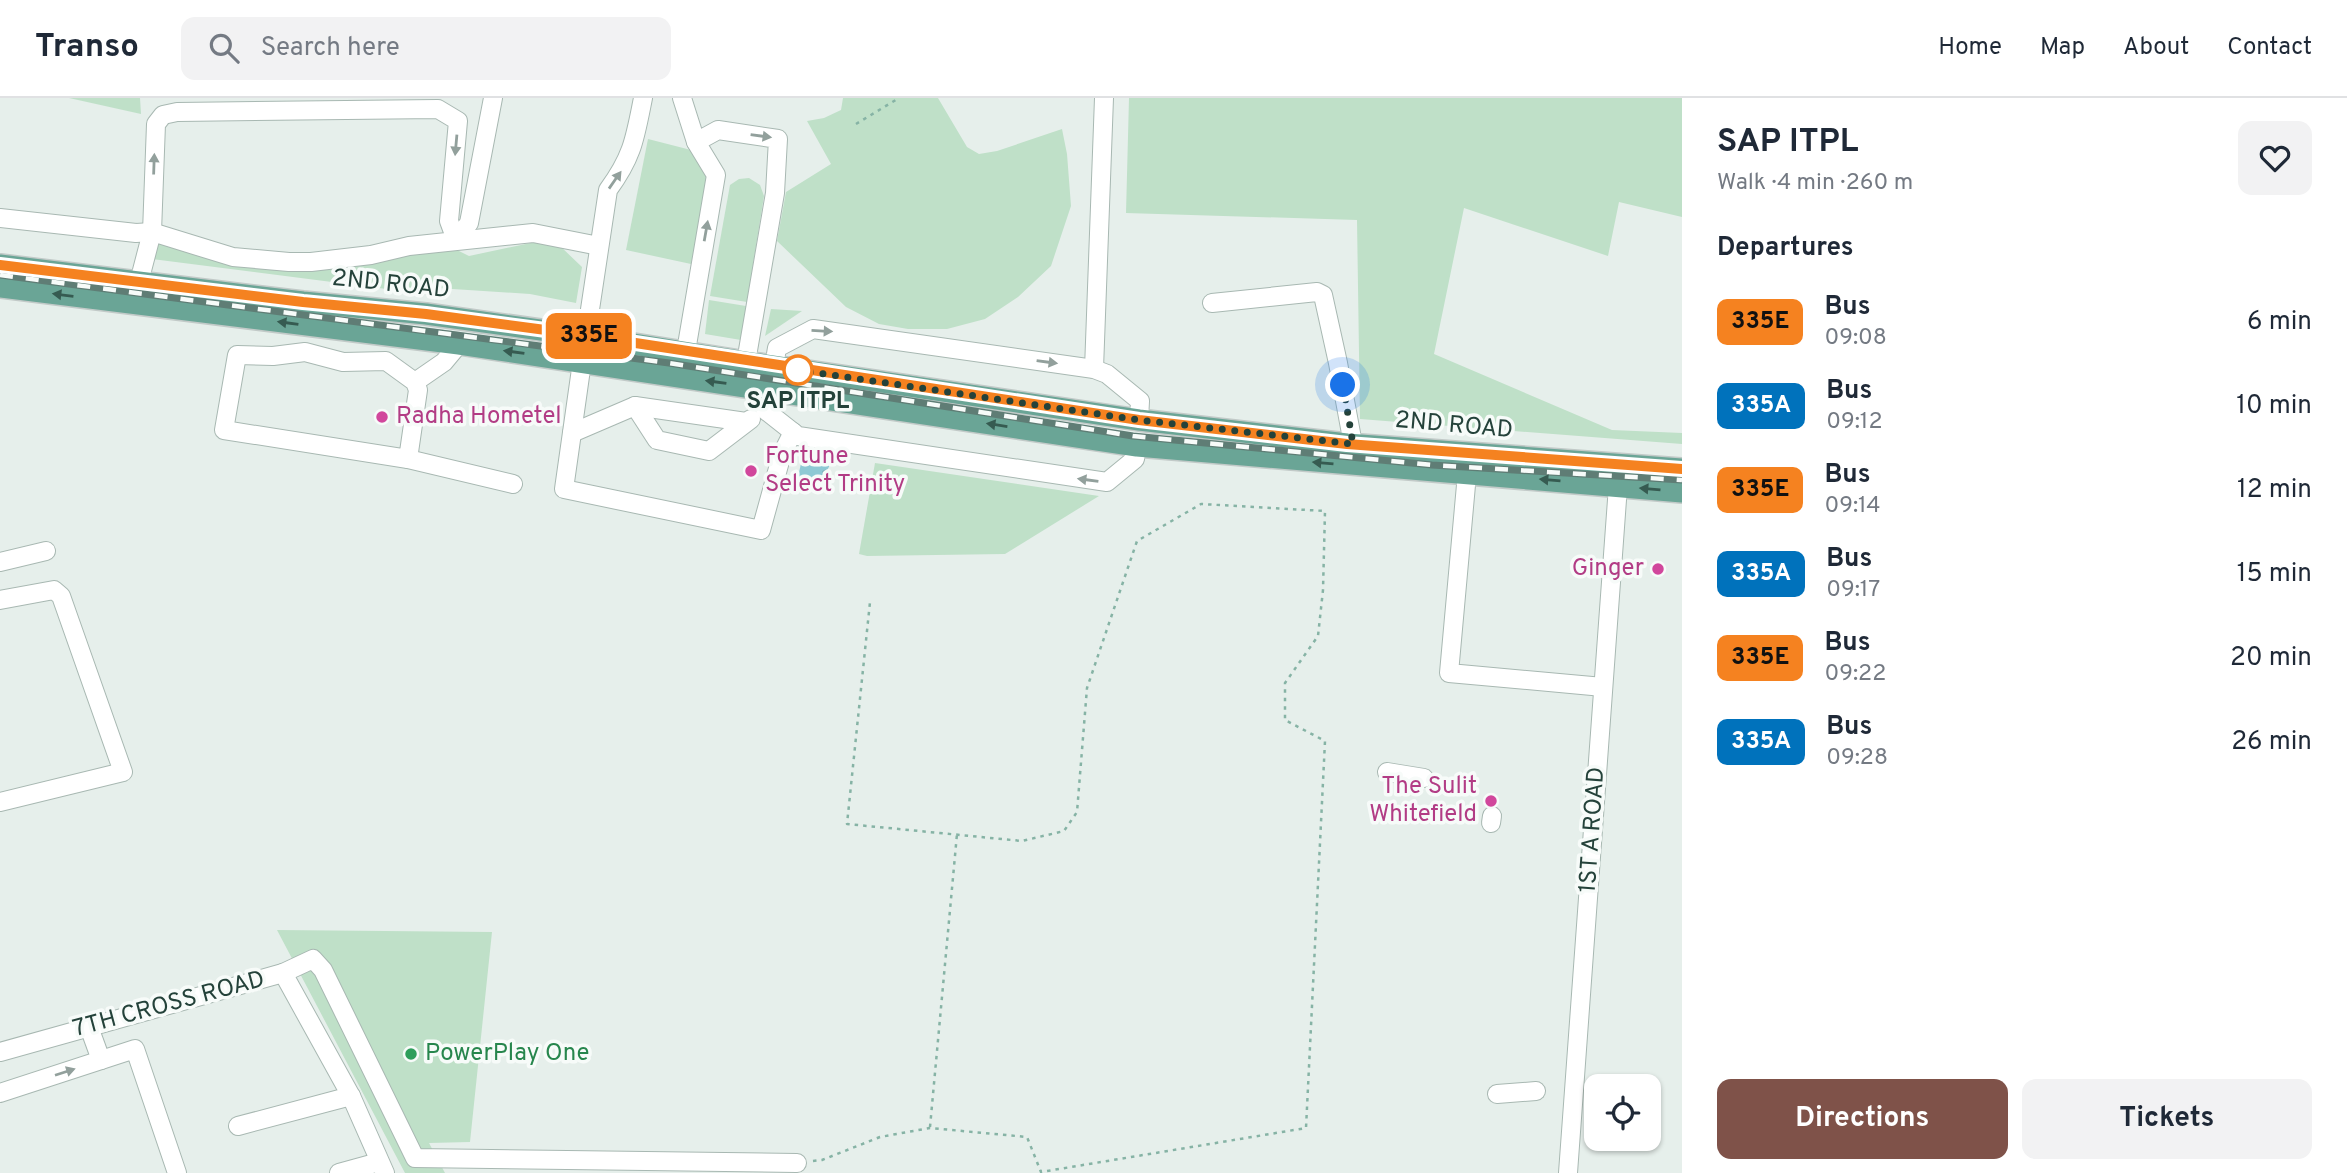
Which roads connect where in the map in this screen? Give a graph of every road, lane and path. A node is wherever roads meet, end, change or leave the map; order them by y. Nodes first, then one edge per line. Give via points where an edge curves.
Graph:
1 (493, 98) edge
2 (643, 98) edge
3 (682, 98) edge
4 (899, 98) edge
5 (1104, 98) edge
6 (856, 124) dead end
7 (696, 142) junction
8 (0, 218) edge
9 (152, 232) junction
10 (456, 240) junction
11 (598, 246) junction
12 (0, 265) edge
13 (139, 282) junction
14 (0, 287) edge
15 (1212, 303) dead end
16 (586, 336) junction
17 (459, 344) junction
18 (686, 351) junction
19 (582, 362) junction
20 (746, 362) junction
21 (774, 366) junction
22 (1094, 369) junction
23 (415, 382) junction
24 (766, 400) junction
25 (635, 406) junction
26 (1139, 420) junction
27 (746, 422) junction
28 (793, 432) junction
29 (572, 433) junction
30 (1353, 444) junction
31 (1137, 446) junction
32 (408, 459) junction
33 (1682, 469) edge
34 (1467, 474) junction
35 (513, 484) dead end
36 (1618, 486) junction
37 (1682, 492) edge
38 (46, 551) dead end
39 (0, 562) edge
40 (0, 600) edge
41 (870, 602) dead end
42 (1603, 687) junction
43 (1387, 772) dead end
44 (1424, 778) dead end
45 (0, 802) edge
46 (957, 834) junction
47 (283, 973) junction
48 (126, 1017) junction
49 (89, 1027) junction
50 (135, 1049) junction
51 (0, 1051) edge
52 (101, 1060) junction
53 (1536, 1091) dead end
54 (0, 1093) edge
55 (1497, 1094) dead end
56 (351, 1096) junction
57 (238, 1126) dead end
58 (930, 1128) junction
59 (797, 1163) joint
60 (382, 1167) edge
61 (177, 1173) edge
62 (339, 1173) edge
63 (1569, 1173) edge

1 - 10 street via 469,222
11 -> 2 street via 608,190 633,149
3 - 7 street
4 - 6 path
5 - 22 street
18 -> 7 street via 716,175
7 -> 20 street via 718,131 778,139 773,207
8 - 9 street
9 - 10 street via 233,257 289,262 371,255
9 -> 10 street via 156,124 163,115 438,109 458,121 449,221
9 - 13 street
10 - 11 street via 533,233
11 - 16 street
12 - 13 main road, 2ND ROAD
13 - 16 main road, 2ND ROAD
17 -> 14 main road, 2ND ROAD
15 - 30 street via 1323,295
16 - 18 main road, 2ND ROAD
16 - 19 main road
19 -> 17 main road, 2ND ROAD
17 - 23 street via 444,362
18 - 20 main road, 2ND ROAD
24 -> 19 main road, 2ND ROAD
19 - 29 street
20 - 21 main road, 2ND ROAD
21 -> 22 street via 777,348 813,328
21 - 26 main road, 2ND ROAD
22 - 26 street via 1140,401
23 - 32 street via 418,390
23 - 32 street via 386,361 343,362 305,352 237,355 224,430
24 - 27 street
24 - 28 street, 2ND ROAD
31 -> 24 main road, 2ND ROAD
25 - 27 street
25 - 27 street via 657,440 709,451
25 - 29 street
26 - 30 main road, 2ND ROAD
28 - 29 street via 782,454 761,530 564,489
31 -> 28 street, 2ND ROAD via 1135,459 1107,482
30 - 33 main road, 2ND ROAD
34 -> 31 main road, 2ND ROAD
32 - 35 street
36 -> 34 main road, 2ND ROAD
34 - 42 street via 1449,673
37 -> 36 main road, 2ND ROAD
36 - 42 street, 1ST A ROAD
38 - 39 street
40 - 45 street via 54,590 61,596 123,772
41 - 46 path via 847,824
42 - 63 street, 1ST A ROAD
43 - 44 street
46 - 58 path
46 - 58 path via 1022,841 1064,831 1077,812 1087,688 1137,541 1201,504 1325,511 1318,636 1285,683 1285,720 1325,741 1306,1128 1041,1172 1027,1137
47 - 48 street, 7TH CROSS ROAD
47 - 56 street, 7TH CROSS ROAD
47 - 59 street via 313,959 323,970 415,1158
48 - 49 street, 7TH CROSS ROAD
48 - 50 street
49 - 51 street, 7TH CROSS ROAD
49 - 52 street
50 - 52 street
50 - 61 street
54 -> 52 street
53 - 55 street
56 - 57 street
56 - 60 street, 7TH CROSS ROAD
58 - 59 path via 880,1137 822,1160
60 - 62 street

